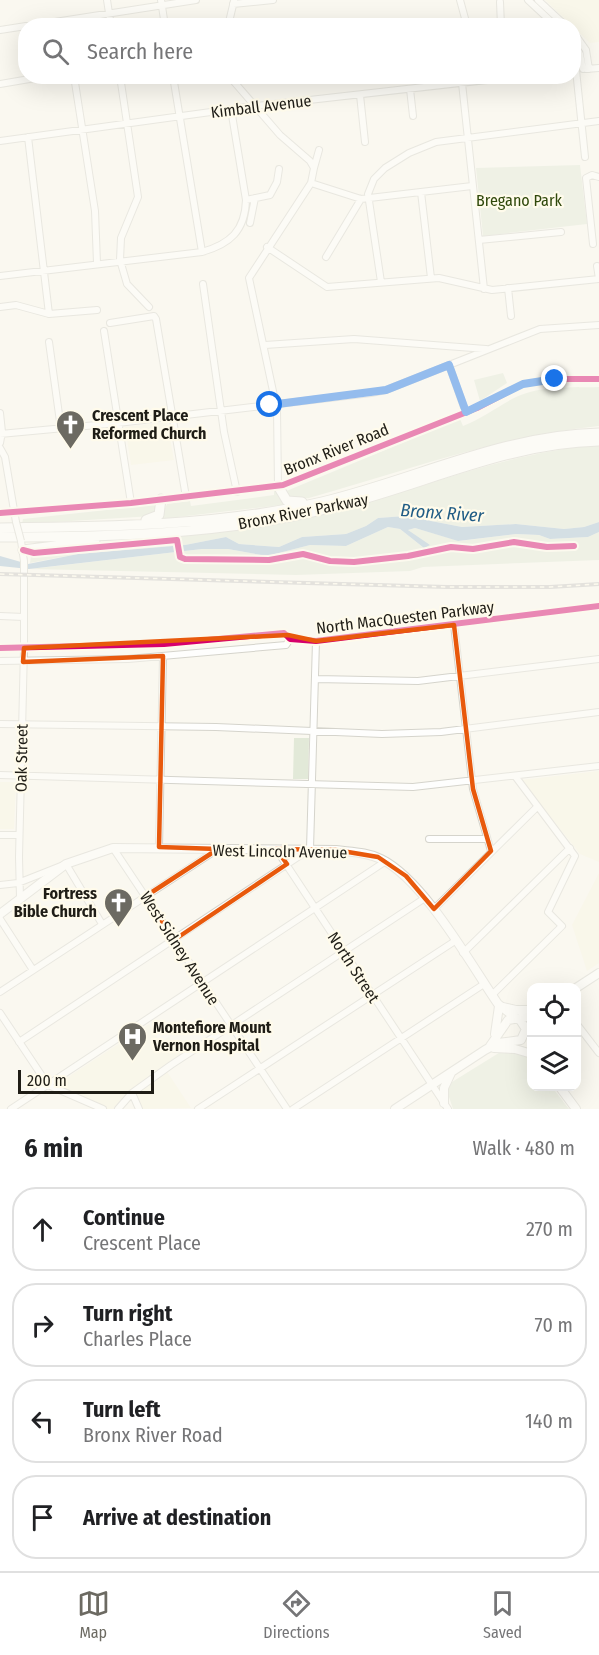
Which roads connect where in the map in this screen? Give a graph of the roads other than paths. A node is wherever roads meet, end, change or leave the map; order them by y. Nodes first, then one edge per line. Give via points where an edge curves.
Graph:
1 (107, 0) edge
2 (196, 0) edge
3 (273, 0) edge
4 (460, 0) edge
5 (528, 0) edge
6 (538, 0) edge
7 (233, 2) edge
8 (500, 2) dead end
9 (161, 3) edge
10 (109, 14) junction
11 (89, 18) edge
12 (110, 18) edge
13 (164, 18) edge
14 (230, 18) edge
15 (465, 18) edge
16 (501, 18) edge
17 (547, 18) edge
18 (557, 18) edge
19 (18, 27) edge
20 (0, 30) edge
21 (581, 43) edge
22 (581, 67) edge
23 (599, 68) edge
24 (581, 70) edge
25 (18, 81) edge
26 (0, 84) edge
27 (75, 84) edge
28 (121, 84) edge
29 (174, 84) edge
30 (236, 84) edge
31 (453, 84) edge
32 (462, 84) edge
33 (581, 84) edge
34 (410, 89) junction
35 (360, 94) junction
36 (254, 106) junction
37 (231, 110) junction
38 (180, 116) junction
39 (413, 116) dead end
40 (599, 121) edge
41 (582, 122) junction
42 (127, 123) junction
43 (83, 130) junction
44 (28, 137) junction
45 (466, 137) junction
46 (0, 141) edge
47 (365, 142) dead end
48 (319, 150) dead end
49 (585, 157) dead end
50 (314, 168) junction
51 (279, 169) dead end
52 (599, 177) edge
53 (311, 183) junction
54 (472, 186) junction
55 (421, 192) junction
56 (255, 198) junction
57 (365, 198) junction
58 (246, 200) junction
59 (250, 223) dead end
60 (561, 232) dead end
61 (478, 240) junction
62 (593, 244) dead end
63 (267, 247) junction
64 (202, 252) junction
65 (326, 257) dead end
66 (120, 260) junction
67 (98, 262) junction
68 (597, 266) dead end
69 (43, 269) junction
70 (0, 276) edge
71 (431, 278) junction
72 (599, 279) edge
73 (381, 282) junction
74 (203, 284) dead end
75 (508, 288) junction
76 (484, 289) junction
77 (0, 307) edge
78 (149, 308) dead end
79 (97, 309) dead end
80 (49, 314) junction
81 (511, 316) dead end
82 (110, 323) dead end
83 (599, 325) edge
84 (104, 331) dead end
85 (49, 342) dead end
86 (265, 345) junction
87 (488, 349) junction
88 (449, 365) junction
89 (599, 379) edge
90 (276, 404) junction
91 (221, 410) junction
92 (466, 412) junction
93 (0, 413) edge
94 (171, 417) junction
95 (118, 423) junction
96 (61, 429) junction
97 (1, 433) edge
98 (599, 433) edge
99 (599, 441) edge
100 (0, 443) edge
101 (0, 448) edge
102 (278, 486) junction
103 (237, 492) junction
104 (186, 497) junction
105 (161, 500) junction
106 (320, 502) junction
107 (131, 503) junction
108 (0, 513) edge
109 (14, 513) junction
110 (0, 528) edge
111 (124, 530) junction
112 (0, 537) edge
113 (23, 550) junction
114 (599, 606) edge
115 (0, 616) edge
116 (24, 617) junction
117 (454, 625) junction
118 (290, 639) junction
119 (316, 641) junction
120 (0, 648) edge
121 (24, 648) junction
122 (163, 657) junction
123 (599, 659) edge
124 (0, 661) edge
125 (23, 662) junction
126 (461, 676) junction
127 (316, 679) junction
128 (599, 712) edge
129 (0, 724) edge
130 (21, 724) junction
131 (163, 726) junction
132 (468, 728) junction
133 (314, 732) junction
134 (599, 766) edge
135 (0, 776) edge
136 (21, 776) junction
137 (515, 776) junction
138 (161, 779) junction
139 (473, 781) junction
140 (313, 785) junction
141 (537, 807) junction
142 (0, 835) edge
143 (19, 835) junction
144 (429, 839) dead end
145 (486, 839) junction
146 (159, 847) junction
147 (113, 848) junction
148 (570, 848) junction
149 (218, 849) junction
150 (276, 849) junction
151 (310, 849) junction
152 (491, 851) junction
153 (386, 861) junction
154 (66, 864) junction
155 (287, 864) junction
156 (18, 883) junction
157 (0, 885) edge
158 (146, 896) junction
159 (20, 898) junction
160 (425, 898) junction
161 (434, 909) junction
162 (316, 910) junction
163 (0, 914) edge
164 (0, 919) edge
165 (102, 924) junction
166 (174, 940) junction
167 (455, 941) junction
168 (344, 952) junction
169 (463, 953) junction
170 (33, 970) junction
171 (599, 973) edge
172 (202, 983) junction
173 (484, 984) junction
174 (581, 985) edge
175 (0, 992) edge
176 (372, 995) junction
177 (492, 995) junction
178 (499, 1005) junction
179 (527, 1010) edge
180 (0, 1013) edge
181 (527, 1017) edge
182 (518, 1019) junction
183 (230, 1026) junction
184 (503, 1026) junction
185 (527, 1028) edge
186 (527, 1030) edge
187 (581, 1030) edge
188 (401, 1039) junction
189 (19, 1042) junction
190 (513, 1042) junction
191 (487, 1049) junction
192 (527, 1051) edge
193 (527, 1052) edge
194 (599, 1053) edge
195 (260, 1069) junction
196 (450, 1072) junction
197 (48, 1084) junction
198 (431, 1085) junction
199 (563, 1091) edge
200 (132, 1093) junction
201 (446, 1107) edge
202 (11, 1109) edge
203 (103, 1109) edge
204 (118, 1109) edge
205 (139, 1109) edge
206 (198, 1109) edge
207 (286, 1109) edge
208 (293, 1109) edge
209 (395, 1109) edge
210 (576, 1109) edge

1 - 10 street
2 - 9 street
3 - 7 street
4 - 15 street
5 - 17 street
6 - 18 street
7 - 14 street
8 - 16 street
9 - 10 street
9 - 13 street
10 - 11 street
10 - 12 street
19 - 20 street
21 - 22 street via 586,50
23 - 24 street
25 - 26 street
27 - 43 street
28 - 42 street
29 - 38 street
30 - 36 street
31 - 34 street, Kimball Avenue
32 - 45 street
33 - 41 street
34 - 35 street, Kimball Avenue
34 - 39 street
35 - 36 street, Kimball Avenue
35 - 47 street
36 - 37 street, Kimball Avenue
36 - 50 street
37 - 38 street, Kimball Avenue
37 - 58 street
38 - 42 street, Kimball Avenue
38 - 64 street
40 - 41 street
41 - 45 street
41 - 49 street
42 - 43 street, Kimball Avenue
42 - 66 street via 138,197 120,238
43 - 44 street, Kimball Avenue
43 - 67 street
44 - 46 street, Kimball Avenue
44 - 69 street
45 - 54 street
45 - 57 street via 424,146 393,162 374,179
48 - 50 street
50 - 53 street
51 - 56 street via 270,195
52 - 62 street via 586,178
53 - 57 street
53 - 63 street
54 - 55 street
54 - 61 street
55 - 57 street
55 - 71 street
56 - 58 street
56 - 59 street
57 - 65 street
57 - 73 street
58 - 64 street via 246,215 236,234 223,246
60 - 61 street
61 - 76 street
63 - 73 street via 327,287
63 - 86 street via 249,278
64 - 66 street
66 - 67 street
66 - 78 street via 127,284
67 - 69 street
68 - 72 street
69 - 70 street
69 - 80 street
71 - 73 street
71 - 76 street
72 - 75 street
74 - 91 street
75 - 76 street
75 - 81 street
77 - 80 street via 16,305
79 - 80 street
82 - 94 street via 154,316
83 - 87 street via 540,328
84 - 95 street
85 - 96 street
86 - 87 street via 354,339
86 - 90 street
87 - 88 street
88 - 90 street via 386,390
88 - 92 street
89 - 92 street, Bronx River Road via 535,381
90 - 91 street
90 - 102 street
91 - 94 street
91 - 103 street
92 - 102 street, Bronx River Road
93 - 97 street
94 - 95 street
94 - 104 street
95 - 96 street
95 - 107 street
96 - 97 street
97 - 100 street
98 - 106 highway, Bronx River Parkway via 513,444
99 - 111 highway, Bronx River Parkway via 528,449 372,498 290,517 209,528
101 - 109 street, Oak Street
102 - 103 street, Bronx River Road
102 - 106 highway via 289,501
103 - 104 street, Bronx River Road
104 - 105 street, Bronx River Road
105 - 107 street, Bronx River Road
105 - 111 highway via 158,516
106 - 111 highway, Bronx River Parkway
107 - 109 street, Bronx River Road
108 - 109 street, Bronx River Road
109 - 113 street, Oak Street, bridge
110 - 111 highway, Bronx River Parkway
111 - 112 highway, Bronx River Parkway
111 - 113 highway
113 - 116 street, Oak Street
114 - 117 street, North MacQuesten Parkway
115 - 116 street
116 - 121 street, Oak Street
117 - 119 street, North MacQuesten Parkway
117 - 126 street
118 - 119 street, North MacQuesten Parkway
118 - 121 street, North MacQuesten Parkway via 284,633 164,644
118 - 122 street, North MacQuesten Parkway via 286,645 274,647
119 - 127 street
120 - 121 street, North MacQuesten Parkway
121 - 125 street, Oak Street
122 - 125 street, North MacQuesten Parkway
122 - 131 street
123 - 126 street
124 - 125 street, North MacQuesten Parkway
125 - 130 street, Oak Street
126 - 127 street via 418,681
126 - 132 street
127 - 133 street
128 - 132 street
129 - 130 street
130 - 131 street
130 - 136 street, Oak Street
131 - 133 street
131 - 138 street
132 - 133 street via 402,733
132 - 139 street
133 - 140 street
134 - 137 street
135 - 136 street
136 - 138 street
136 - 143 street, Oak Street
137 - 139 street
137 - 141 street
138 - 140 street
138 - 146 street
139 - 140 street via 413,787
139 - 145 street
140 - 151 street
141 - 148 street
141 - 152 street
142 - 143 street
143 - 156 street, Oak Street
144 - 145 street
145 - 152 street
146 - 147 main road, West Lincoln Avenue
146 - 149 main road, West Lincoln Avenue
147 - 154 main road, West Lincoln Avenue
147 - 158 street, West Sidney Avenue
148 - 169 street
148 - 177 street via 575,856 573,862 548,912 562,926
149 - 150 main road, West Lincoln Avenue
149 - 158 street
150 - 151 main road, West Lincoln Avenue
150 - 155 street, North Street
151 - 153 main road, West Lincoln Avenue via 369,854
151 - 155 street
152 - 161 street
153 - 160 main road, West Lincoln Avenue
153 - 162 street
154 - 156 street, West Lincoln Avenue
154 - 159 main road, West Lincoln Avenue
154 - 165 street
155 - 162 street, North Street
155 - 166 street
156 - 157 street, West Lincoln Avenue
156 - 159 street, Oak Street
158 - 165 street
158 - 166 street, West Sidney Avenue
159 - 163 main road, West Lincoln Avenue
160 - 161 main road, West Lincoln Avenue
160 - 168 street
161 - 167 main road, West Lincoln Avenue
162 - 168 street, North Street
162 - 172 street
164 - 170 street
165 - 170 street
166 - 172 street, West Sidney Avenue
166 - 189 street
167 - 169 main road, West Lincoln Avenue
167 - 176 street
168 - 176 street, North Street
168 - 183 street
169 - 173 main road, West Lincoln Avenue
170 - 175 street
171 - 174 main road
172 - 183 street, West Sidney Avenue
172 - 197 street
173 - 177 main road, West Lincoln Avenue
173 - 188 street
176 - 188 street, North Street
176 - 195 street
177 - 178 main road, West Lincoln Avenue
178 - 179 main road
178 - 182 main road, West Lincoln Avenue
178 - 184 main road, West Lincoln Avenue
178 - 191 main road via 497,1028
180 - 189 street
181 - 182 main road
182 - 184 main road via 508,1020
182 - 185 main road
183 - 195 street, West Sidney Avenue
183 - 200 street
184 - 190 main road via 503,1035
184 - 191 main road
186 - 190 main road
187 - 194 street
188 - 198 street, North Street
188 - 208 street
189 - 197 street
190 - 191 main road
190 - 192 main road
191 - 193 main road via 515,1048
191 - 196 main road
195 - 206 street
195 - 207 street, West Sidney Avenue
196 - 198 main road
196 - 201 main road via 444,1088
197 - 202 street
197 - 203 street
198 - 201 street, North Street
198 - 209 main road
199 - 210 main road
200 - 204 street
200 - 205 street

